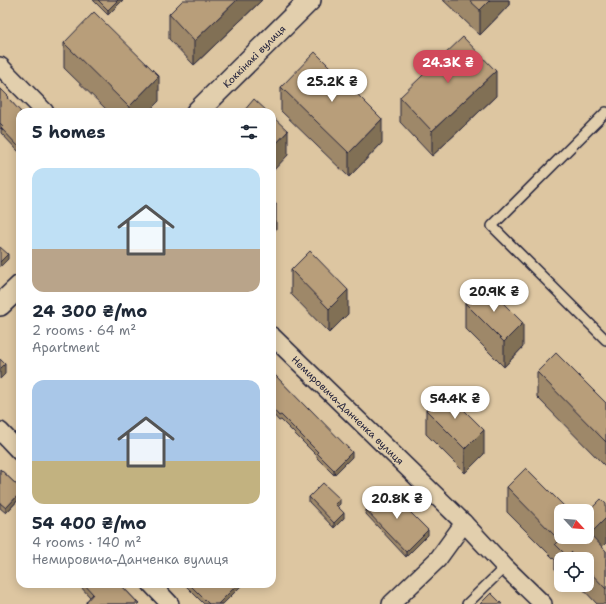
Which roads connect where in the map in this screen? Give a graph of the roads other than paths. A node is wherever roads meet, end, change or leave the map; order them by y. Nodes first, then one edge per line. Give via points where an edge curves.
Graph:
1 (310, 0) edge
2 (0, 66) edge
3 (41, 108) edge
4 (201, 108) edge
5 (606, 112) edge
6 (16, 290) edge
7 (0, 305) edge
8 (276, 340) edge
9 (606, 340) edge
10 (0, 431) edge
11 (16, 448) edge
12 (464, 522) junction
13 (505, 567) junction
14 (155, 588) edge
15 (170, 604) edge
16 (391, 604) edge
17 (467, 604) edge
18 (542, 604) edge

1 - 4 street, Коккінакі вулиця
2 - 3 street
5 - 9 lane via 492,226
6 - 7 street
8 - 12 street, Немировича-Данченка вулиця
10 - 11 street
12 - 13 street, Немировича-Данченка вулиця
12 - 16 street via 438,560
13 - 17 lane
13 - 18 street, Немировича-Данченка вулиця
14 - 15 street

